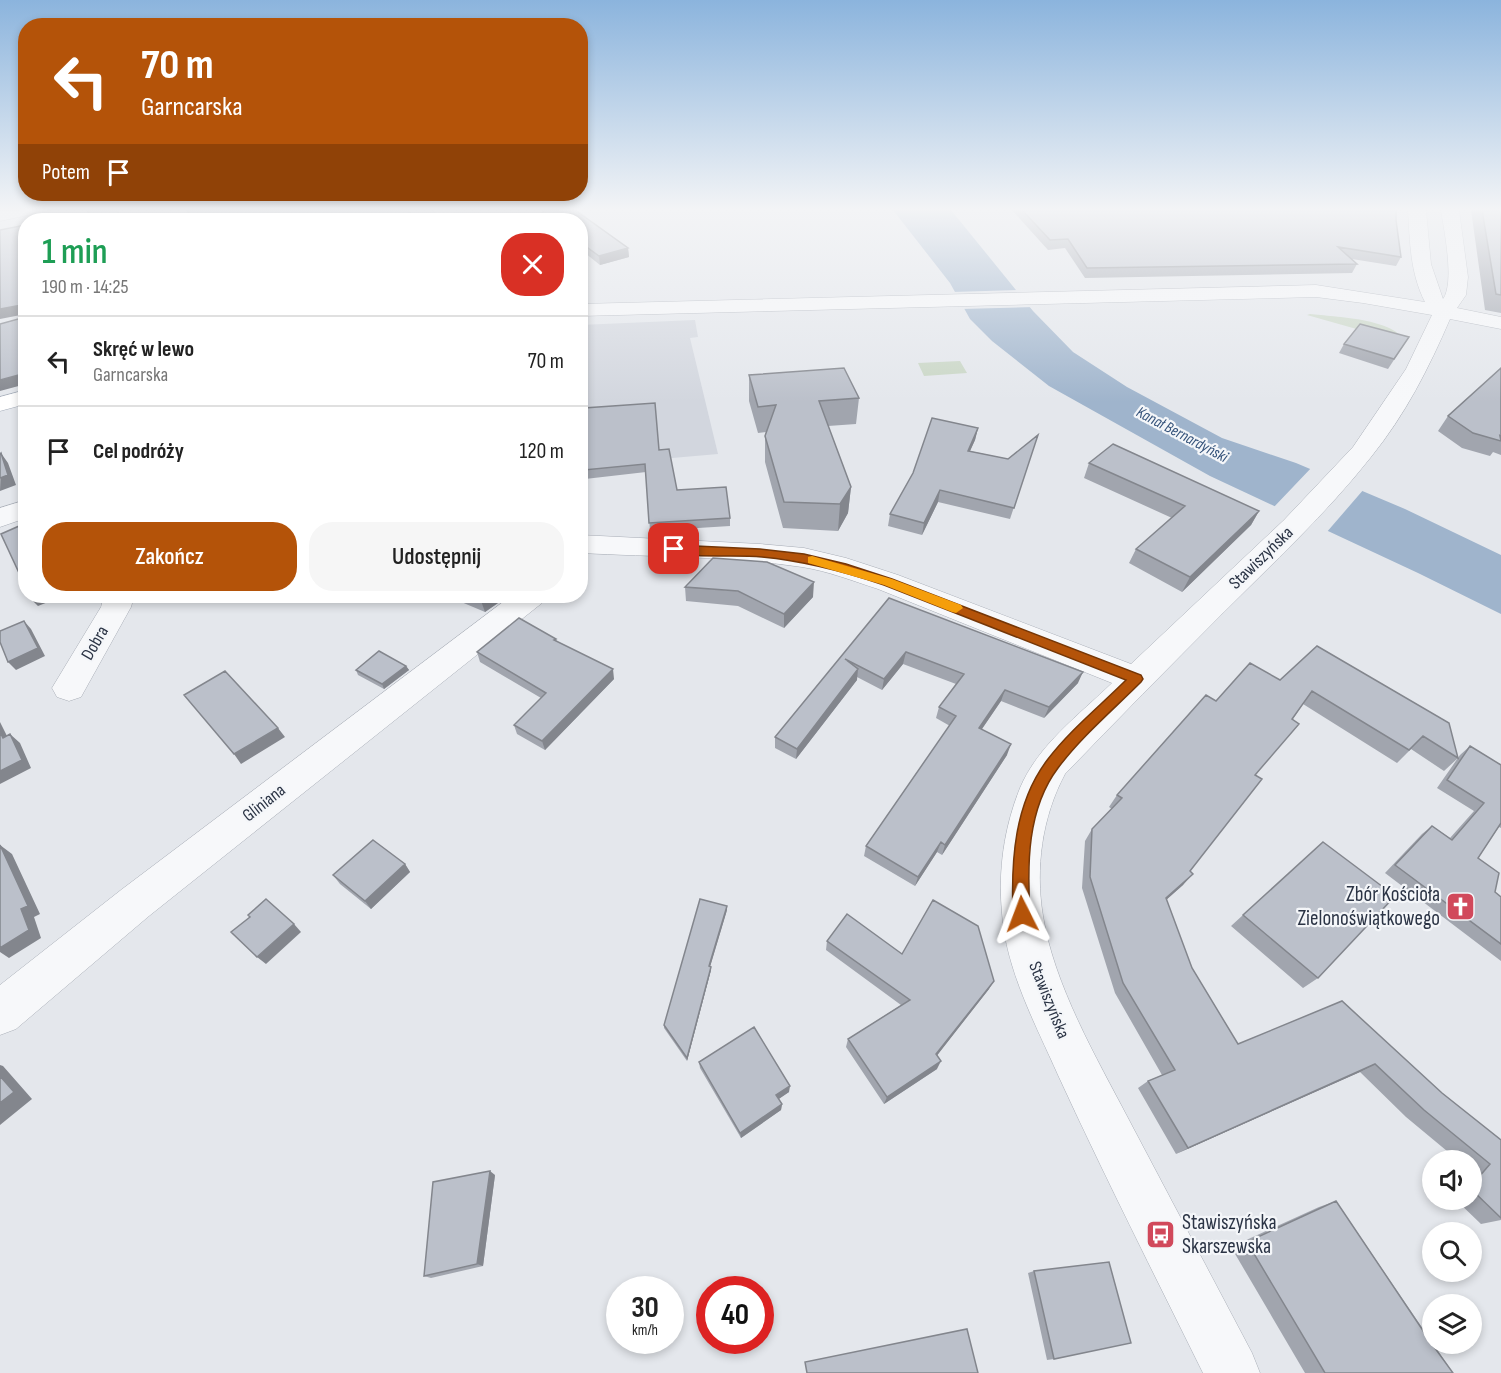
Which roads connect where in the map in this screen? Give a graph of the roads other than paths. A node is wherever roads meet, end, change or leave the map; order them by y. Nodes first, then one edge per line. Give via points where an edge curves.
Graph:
1 (1457, 274) edge
2 (1406, 277) joint
3 (1316, 291) junction
4 (1228, 293) junction
5 (588, 300) edge
6 (632, 309) junction
7 (588, 310) edge
8 (1443, 313) junction
9 (1501, 323) edge
10 (18, 399) edge
11 (0, 404) edge
12 (18, 511) edge
13 (0, 518) edge
14 (588, 547) edge
15 (117, 603) edge
16 (522, 603) edge
17 (1136, 679) junction
18 (69, 688) dead end
19 (0, 1013) edge
20 (1232, 1373) edge

1 - 8 street, Stawiszyńska via 1458,286
2 - 3 street
2 - 8 street via 1429,294
3 - 4 street
3 - 8 street via 1377,298
4 - 6 street
4 - 8 street via 1376,311
5 - 6 street
6 - 7 street
8 - 9 street
8 - 17 street, Stawiszyńska via 1417,369 1354,461 1290,530
10 - 11 main road
12 - 13 street
14 - 17 street via 760,553 846,568
15 - 18 street, Dobra
16 - 19 street, Gliniana via 135,903
17 - 20 street, Stawiszyńska via 1052,764 1038,789 1022,843 1022,914 1029,950 1056,1022

